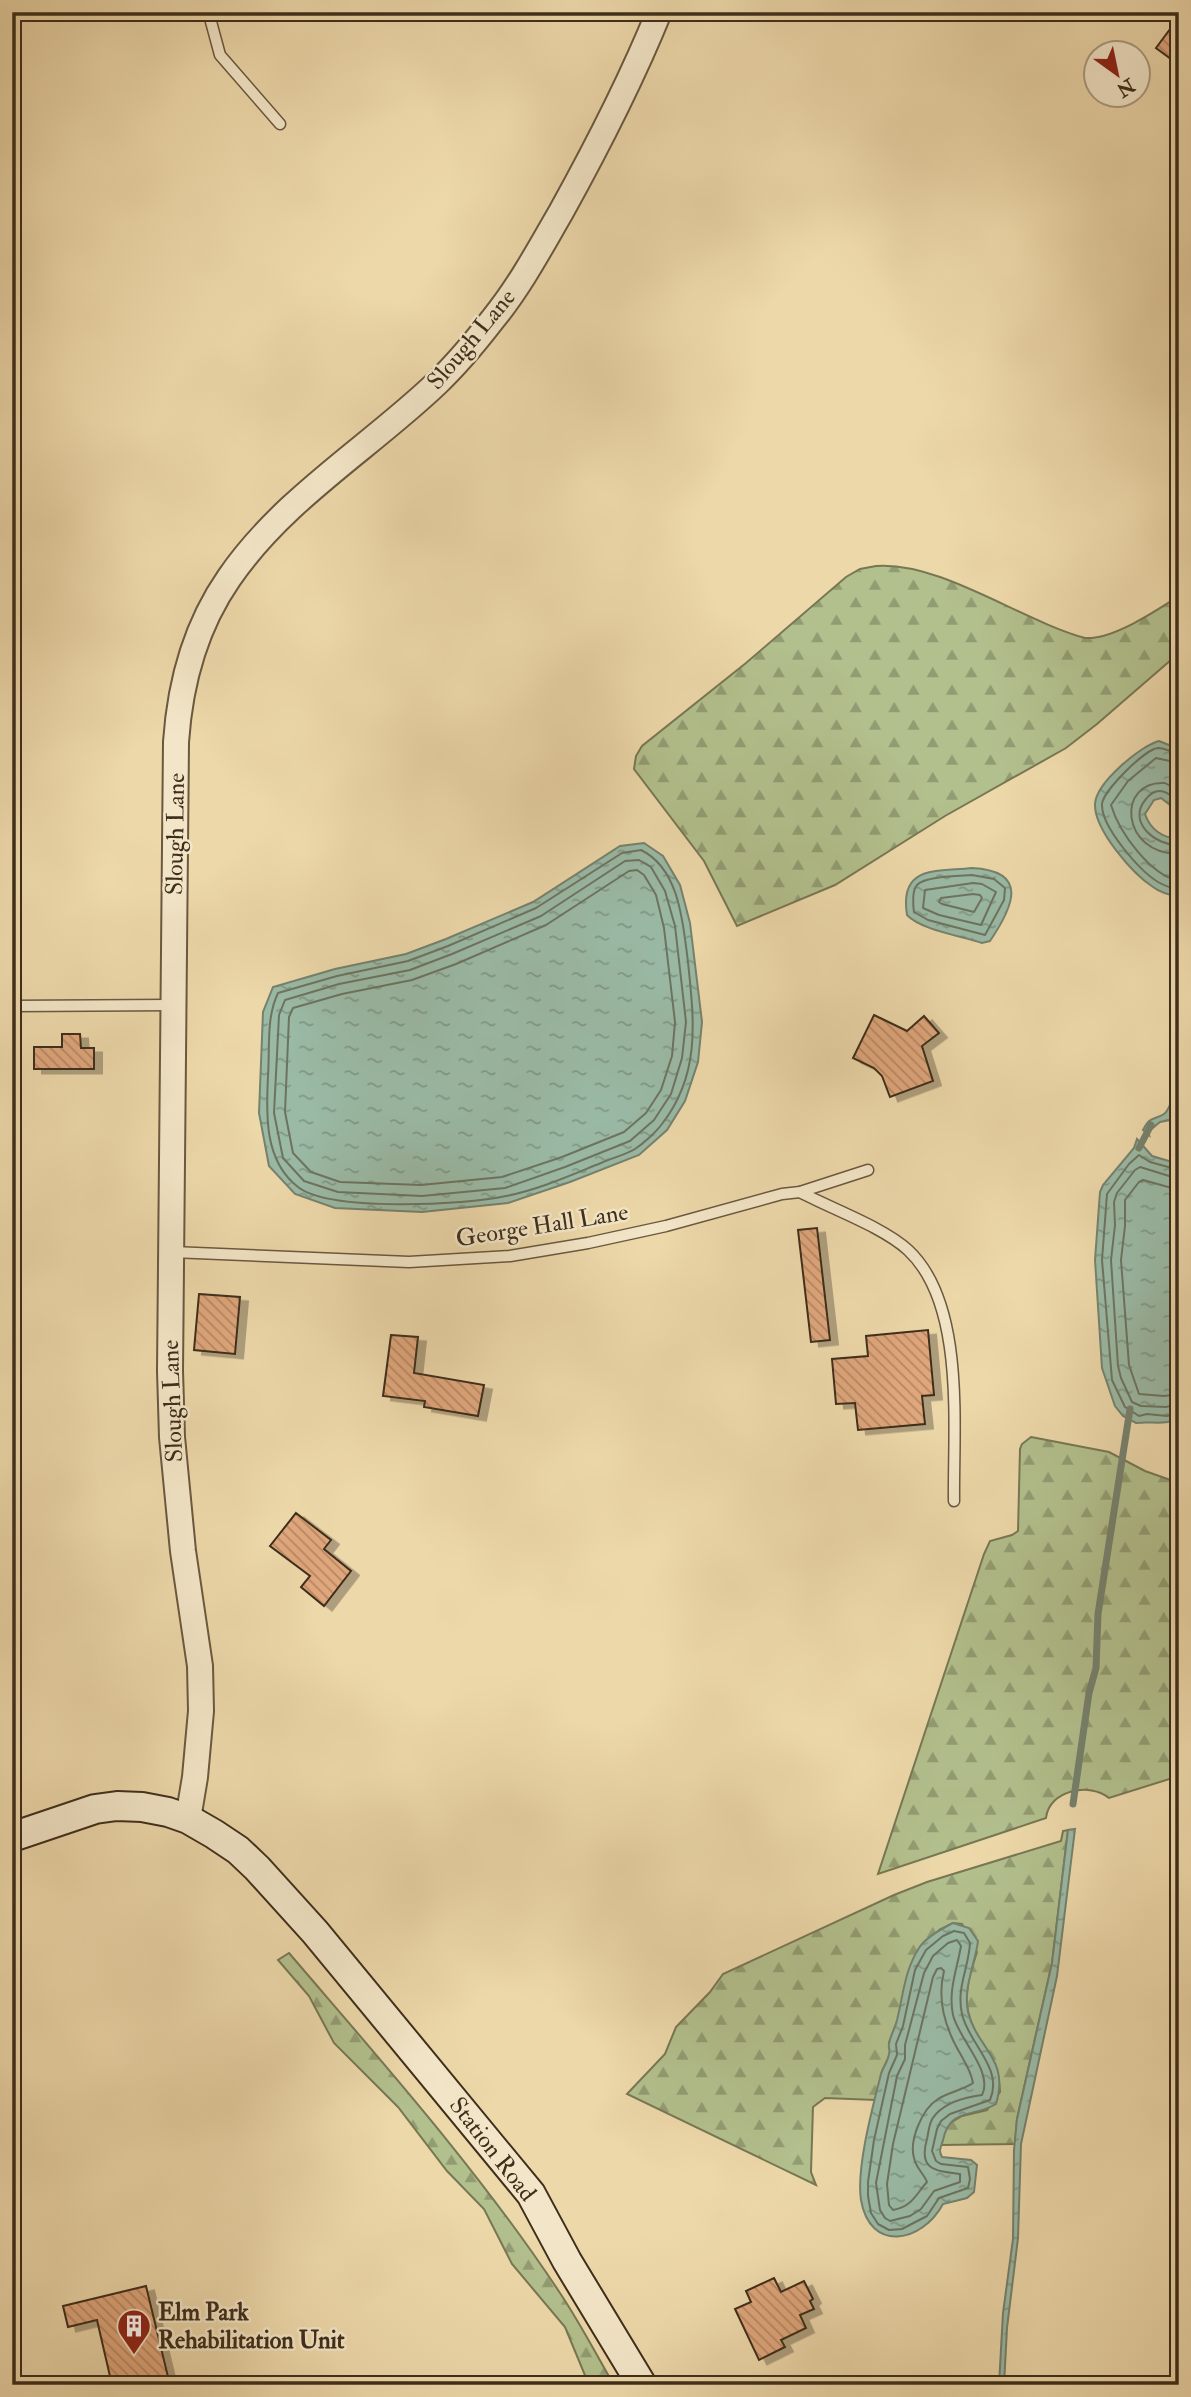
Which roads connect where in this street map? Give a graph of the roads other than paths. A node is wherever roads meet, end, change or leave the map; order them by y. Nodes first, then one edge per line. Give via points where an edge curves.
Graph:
1 (211, 12) edge
2 (659, 12) edge
3 (280, 124) dead end
4 (173, 1005) junction
5 (12, 1006) edge
6 (868, 1170) dead end
7 (800, 1192) junction
8 (171, 1252) junction
9 (954, 1501) dead end
10 (188, 1819) junction
11 (12, 1837) edge
12 (642, 2385) edge

1 - 3 lane via 220,55
2 - 4 street, Slough Lane via 577,184 495,318 437,383 265,534 229,578 206,619 191,654 178,714
4 - 5 lane
4 - 8 street, Slough Lane
6 - 7 lane, George Hall Lane
7 - 8 lane, George Hall Lane via 666,1226 510,1256 409,1262
7 - 9 lane via 885,1233 909,1251 927,1273 947,1325
8 - 10 street, Slough Lane via 172,1448 200,1666 198,1743
10 - 11 main road, Station Road via 142,1807 117,1806 94,1809
10 - 12 main road, Station Road via 238,1850 257,1868 531,2193

